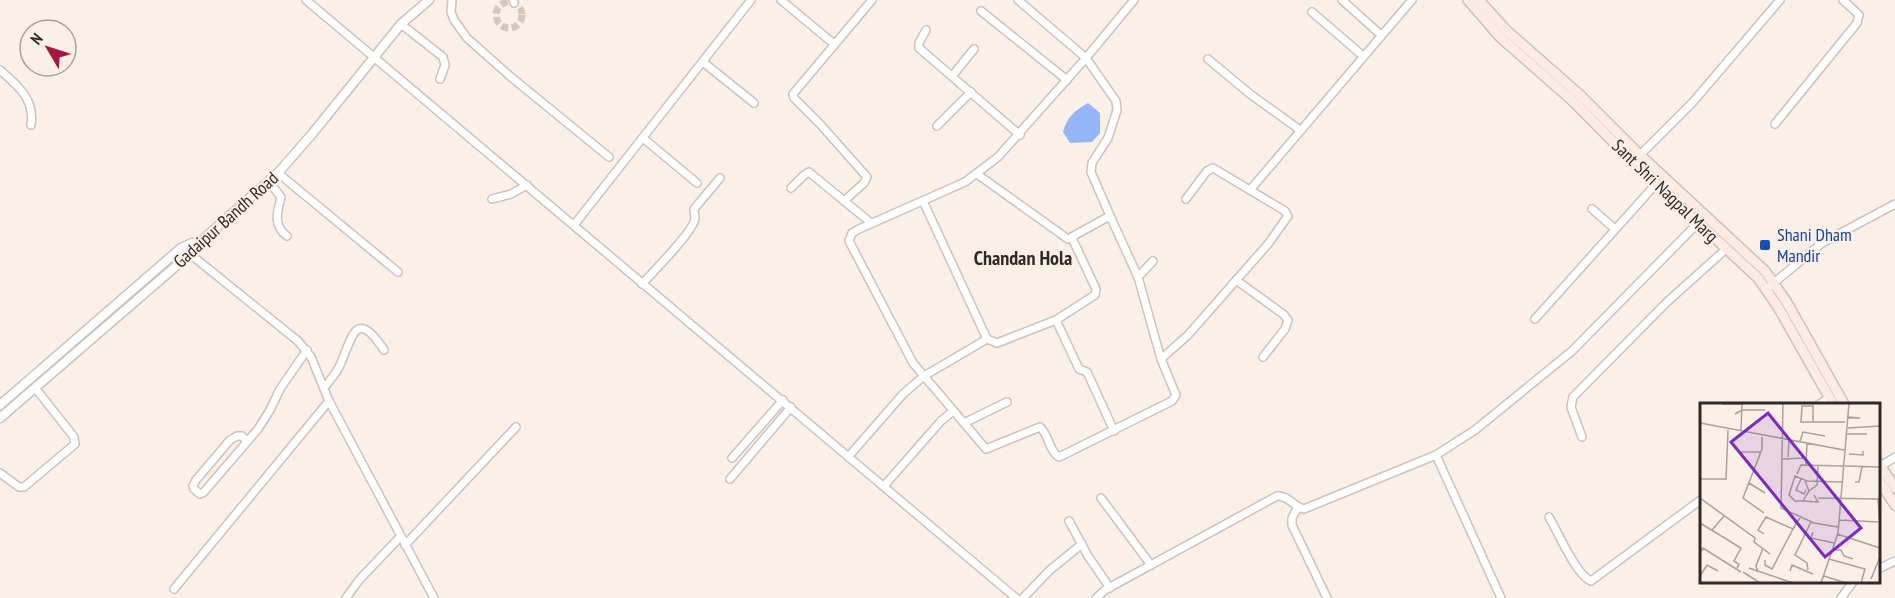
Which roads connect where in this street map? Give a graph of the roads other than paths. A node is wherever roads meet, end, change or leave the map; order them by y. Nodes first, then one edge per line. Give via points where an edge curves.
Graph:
1 (306, 0) edge
2 (429, 0) edge
3 (452, 0) edge
4 (751, 0) edge
5 (781, 0) edge
6 (872, 0) edge
7 (1134, 0) edge
8 (1342, 0) edge
9 (1412, 0) edge
10 (1468, 0) edge
11 (1479, 0) edge
12 (1780, 0) edge
13 (1844, 0) edge
14 (1023, 2) edge
15 (981, 11) dead end
16 (1312, 12) dead end
17 (401, 24) junction
18 (926, 30) dead end
19 (1381, 35) junction
20 (834, 44) junction
21 (974, 49) dead end
22 (1362, 56) junction
23 (373, 57) junction
24 (1086, 58) junction
25 (1208, 58) dead end
26 (703, 62) junction
27 (0, 70) edge
28 (953, 75) junction
29 (440, 79) dead end
30 (1067, 80) junction
31 (971, 92) junction
32 (754, 103) dead end
33 (1775, 124) dead end
34 (31, 125) dead end
35 (937, 126) dead end
36 (1300, 130) junction
37 (1020, 135) junction
38 (643, 138) junction
39 (1640, 156) junction
40 (609, 157) dead end
41 (278, 173) junction
42 (977, 174) junction
43 (720, 178) dead end
44 (269, 182) junction
45 (697, 183) dead end
46 (1656, 184) junction
47 (527, 185) junction
48 (792, 188) dead end
49 (1250, 190) junction
50 (492, 199) dead end
51 (1186, 199) dead end
52 (844, 201) junction
53 (922, 201) junction
54 (1895, 204) edge
55 (1592, 209) dead end
56 (1111, 218) junction
57 (871, 223) junction
58 (1698, 223) junction
59 (574, 225) junction
60 (1615, 229) junction
61 (287, 236) dead end
62 (1072, 238) junction
63 (200, 242) junction
64 (1726, 249) junction
65 (190, 254) junction
66 (1153, 261) dead end
67 (398, 272) dead end
68 (1138, 277) junction
69 (1236, 280) junction
70 (642, 284) junction
71 (1770, 286) junction
72 (1535, 319) dead end
73 (1056, 320) junction
74 (987, 339) junction
75 (307, 350) junction
76 (384, 350) dead end
77 (1263, 357) dead end
78 (1161, 359) junction
79 (924, 376) junction
80 (36, 388) junction
81 (324, 388) junction
82 (783, 400) junction
83 (329, 401) junction
84 (1831, 401) edge
85 (1008, 402) dead end
86 (1843, 403) edge
87 (0, 405) edge
88 (791, 407) junction
89 (953, 411) junction
90 (0, 418) edge
91 (964, 423) junction
92 (516, 427) dead end
93 (1114, 431) junction
94 (1582, 437) dead end
95 (247, 441) junction
96 (1436, 455) junction
97 (849, 456) junction
98 (1895, 457) edge
99 (732, 458) dead end
100 (1880, 464) edge
101 (0, 473) edge
102 (730, 479) dead end
103 (1880, 482) edge
104 (884, 486) junction
105 (1895, 488) edge
106 (1101, 498) dead end
107 (1700, 500) edge
108 (1895, 505) edge
109 (1298, 507) junction
110 (1549, 516) dead end
111 (1069, 520) dead end
112 (400, 537) junction
113 (1082, 544) junction
114 (405, 545) junction
115 (1895, 561) edge
116 (1151, 565) junction
117 (1880, 568) edge
118 (1852, 583) edge
119 (1110, 588) junction
120 (174, 589) dead end
121 (346, 598) edge
122 (434, 598) edge
123 (1016, 598) edge
124 (1023, 598) edge
125 (1096, 598) edge
126 (1327, 598) edge
127 (1501, 598) edge
128 (1841, 598) edge

1 - 23 street
2 - 17 street, Gadaipur Bandh Road
3 - 40 street via 450,12 467,38
4 - 26 street
5 - 20 street
6 - 20 street
7 - 24 street
8 - 19 street
9 - 19 street
10 - 46 main road, Sant Shri Nagpal Marg via 1488,26 1575,103
11 - 39 main road, Sant Shri Nagpal Marg
12 - 39 street via 1693,102
13 - 33 street via 1859,15 1857,23
14 - 24 street
15 - 30 street
16 - 22 street
17 - 23 street, Gadaipur Bandh Road
17 - 29 street via 443,57 445,65
18 - 28 street via 919,48
19 - 22 street
20 - 52 street via 793,96 867,177
21 - 28 street
22 - 36 street
23 - 41 street, Gadaipur Bandh Road
23 - 47 street
24 - 30 street
24 - 56 street via 1117,106 1108,138 1091,171
25 - 36 street
26 - 32 street
26 - 38 street
27 - 34 street via 28,98
28 - 31 street
30 - 37 street
31 - 35 street
31 - 37 street
36 - 49 street
37 - 42 street
38 - 45 street
38 - 59 street
39 - 71 main road, Sant Shri Nagpal Marg via 1755,261
41 - 44 street, Gadaipur Bandh Road
41 - 67 street
42 - 53 street
42 - 62 street via 1064,237
43 - 70 street via 694,208 695,220 688,230
44 - 61 street via 280,197 276,217 281,232
44 - 63 street, Gadaipur Bandh Road
46 - 58 main road, Sant Shri Nagpal Marg
46 - 60 street
47 - 50 street
47 - 59 street
48 - 52 street via 809,172
49 - 51 street via 1214,168 1207,171
49 - 69 street via 1288,216
52 - 57 street
53 - 57 street
53 - 74 street
54 - 71 street via 1833,235
55 - 60 street
56 - 62 street
56 - 68 street
57 - 79 street via 855,231 849,241 911,359
58 - 64 main road, Sant Shri Nagpal Marg
58 - 96 street via 1572,351 1475,430
59 - 70 street
60 - 72 street
62 - 73 street via 1096,289 1095,295
63 - 65 street, Gadaipur Bandh Road
63 - 87 street via 181,248
64 - 71 main road, Sant Shri Nagpal Marg
64 - 94 street via 1573,397 1571,407
65 - 75 street
65 - 80 street, Gadaipur Bandh Road
66 - 68 street
68 - 78 street
69 - 77 street via 1288,320
69 - 78 street via 1188,335
70 - 82 street
71 - 84 main road, Sant Shri Nagpal Marg
71 - 86 main road, Sant Shri Nagpal Marg
73 - 74 street via 997,344
73 - 93 street via 1079,369 1087,372
74 - 79 street
75 - 81 street
75 - 95 street
76 - 81 street via 372,333 357,330 349,339 338,370
78 - 93 street via 1175,398
79 - 89 street
79 - 97 street via 903,394
80 - 90 street, Gadaipur Bandh Road
80 - 101 street via 74,436 75,444 24,488
81 - 83 street
82 - 88 street
82 - 99 street
83 - 112 street
83 - 120 street
85 - 91 street
88 - 97 street
88 - 102 street
89 - 91 street
89 - 104 street
91 - 93 street via 986,449 1040,427 1059,457
92 - 114 street
95 - 95 street via 242,436 230,440 196,480 194,489 200,494 204,492
96 - 109 street via 1304,509
96 - 127 street
97 - 104 street
98 - 100 street
100 - 105 main road
103 - 108 main road
104 - 123 street
106 - 116 street
107 - 110 street via 1591,581 1585,578
109 - 116 street via 1277,496
109 - 126 street via 1292,525
111 - 113 street
112 - 114 street
112 - 121 street
113 - 119 street
113 - 124 street
114 - 122 street
115 - 117 street
116 - 119 street
118 - 128 street
119 - 125 street

